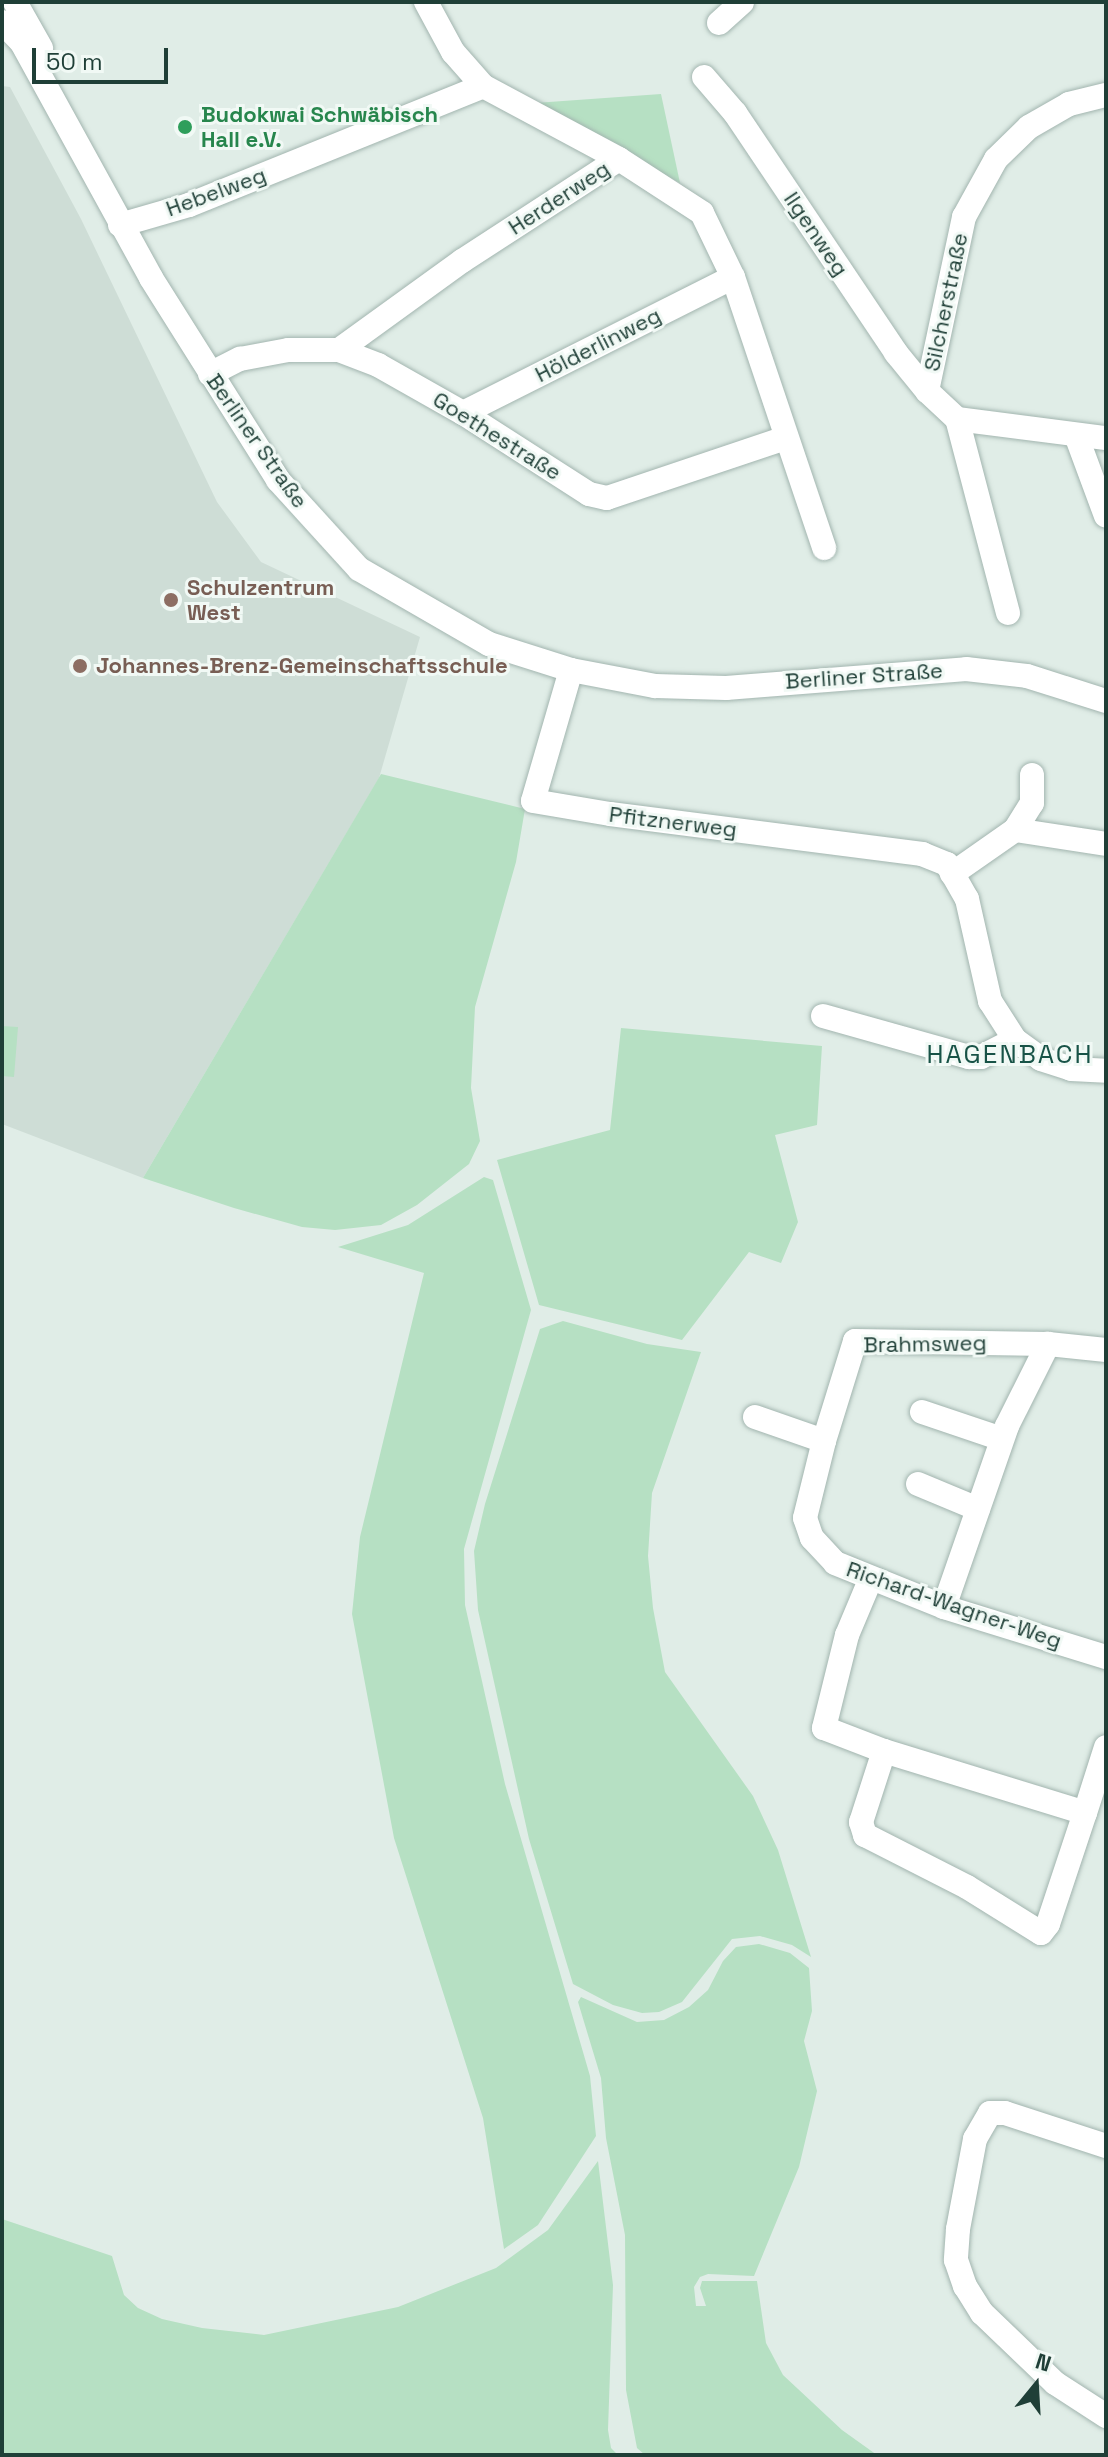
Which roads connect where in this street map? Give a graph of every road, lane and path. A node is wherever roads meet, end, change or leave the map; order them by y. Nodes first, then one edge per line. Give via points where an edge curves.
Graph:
1 (15, 2) edge
2 (426, 2) edge
3 (742, 2) edge
4 (2, 22) edge
5 (719, 23) dead end
6 (2, 43) edge
7 (704, 77) dead end
8 (43, 86) junction
9 (483, 86) junction
10 (1106, 95) edge
11 (619, 159) junction
12 (120, 225) junction
13 (733, 277) junction
14 (339, 350) junction
15 (210, 374) junction
16 (927, 391) junction
17 (463, 413) junction
18 (957, 419) junction
19 (1076, 435) junction
20 (785, 438) junction
21 (1106, 438) edge
22 (1106, 516) edge
23 (824, 548) dead end
24 (1008, 613) dead end
25 (571, 670) junction
26 (1106, 701) edge
27 (1032, 775) dead end
28 (1015, 830) junction
29 (1106, 844) edge
30 (950, 869) junction
31 (823, 1016) dead end
32 (1015, 1040) junction
33 (1106, 1071) edge
34 (1048, 1344) junction
35 (1106, 1350) edge
36 (922, 1412) dead end
37 (755, 1417) dead end
38 (1002, 1439) junction
39 (824, 1441) junction
40 (918, 1484) dead end
41 (978, 1509) junction
42 (812, 1538) joint
43 (871, 1578) junction
44 (944, 1607) junction
45 (1106, 1657) edge
46 (1106, 1747) edge
47 (884, 1751) junction
48 (1085, 1813) junction
49 (1106, 2146) edge
50 (1106, 2416) edge

1 - 8 street, Berliner Straße via 44,53
2 - 9 street via 453,52
3 - 5 street
4 - 8 street, Berliner Straße via 22,43
6 - 8 street via 28,78
7 - 16 street, Ilgenweg via 735,113
8 - 12 street, Berliner Straße
9 - 11 street
9 - 12 street, Hebelweg via 189,205
10 - 16 street, Silcherstraße via 1069,104 1029,127 996,159 964,217
11 - 13 street, Herderweg via 702,213
11 - 14 street, Herderweg via 462,261
12 - 15 street, Berliner Straße
13 - 17 street, Hölderlinweg
13 - 20 street, Herderweg
14 - 15 street, Goethestraße via 276,352 240,359
14 - 17 street, Goethestraße via 378,365
15 - 25 street, Berliner Straße via 278,480 359,569 489,644
16 - 18 street, Silcherstraße
17 - 20 street, Goethestraße via 589,494 607,498
18 - 19 street
18 - 24 street
19 - 21 street
19 - 22 street
20 - 23 street, Herderweg
25 - 26 street, Berliner Straße via 655,686 726,688 966,669 1027,676
25 - 30 street, Pfitznerweg via 533,801 922,854
27 - 28 street via 1032,803
28 - 29 street
28 - 30 street
30 - 32 street via 967,899 990,1001
31 - 32 street via 969,1057 981,1057
32 - 33 street via 1041,1059 1071,1069
34 - 35 street, Brahmsweg
34 - 38 street
34 - 39 street, Brahmsweg via 855,1341
36 - 38 street
37 - 39 street
38 - 41 street
39 - 42 street, Brahmsweg via 805,1518
40 - 41 street
41 - 44 street
42 - 43 street, Richard-Wagner-Weg via 835,1563
43 - 44 street, Richard-Wagner-Weg
43 - 47 street via 847,1635 824,1728
44 - 45 street, Richard-Wagner-Weg
46 - 48 street
47 - 48 street
47 - 48 street via 861,1822 865,1835 1041,1933
49 - 50 street via 1005,2113 990,2113 975,2139 956,2260 982,2313 1055,2383

